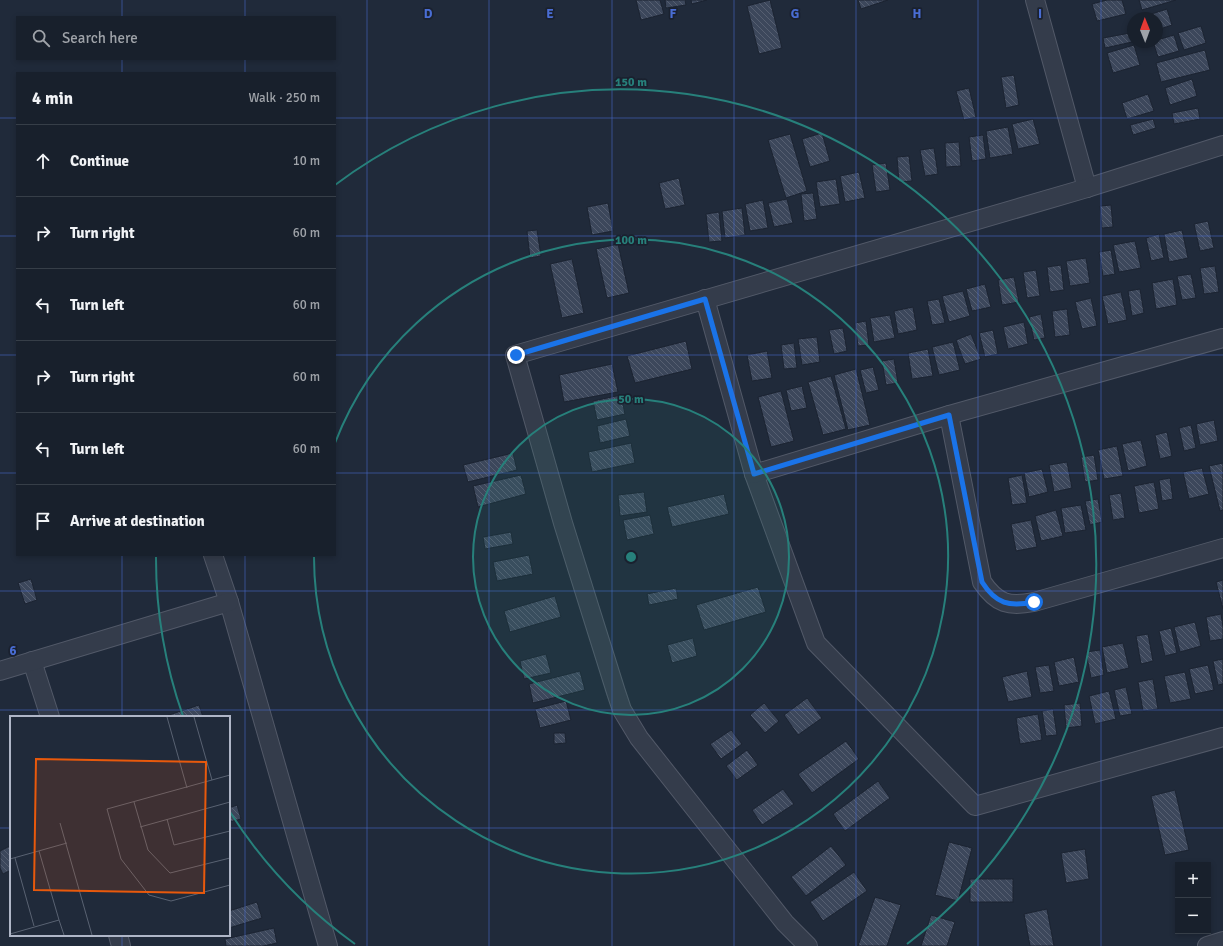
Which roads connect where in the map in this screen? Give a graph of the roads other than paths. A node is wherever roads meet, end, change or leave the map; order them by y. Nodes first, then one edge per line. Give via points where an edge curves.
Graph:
1 (1035, 0) edge
2 (1223, 145) edge
3 (1087, 188) junction
4 (705, 299) junction
5 (1223, 338) edge
6 (949, 415) junction
7 (754, 474) junction
8 (1223, 548) edge
9 (214, 556) edge
10 (229, 602) junction
11 (32, 661) junction
12 (0, 671) edge
13 (50, 716) edge
14 (1223, 737) edge
15 (118, 936) edge
16 (1223, 941) edge
17 (121, 946) edge
18 (328, 946) edge
19 (808, 946) edge
20 (1207, 946) edge

1 - 3 street
2 - 3 street
3 - 4 street
4 - 7 street
4 - 19 street via 516,355 564,523 622,710 639,738 786,923
5 - 6 street
6 - 7 street
6 - 8 street via 982,582 1002,603 1020,605 1034,602
7 - 14 street via 816,643 975,806
9 - 10 street
10 - 11 street
10 - 18 street
11 - 12 street
11 - 13 street
15 - 17 street
16 - 20 street

